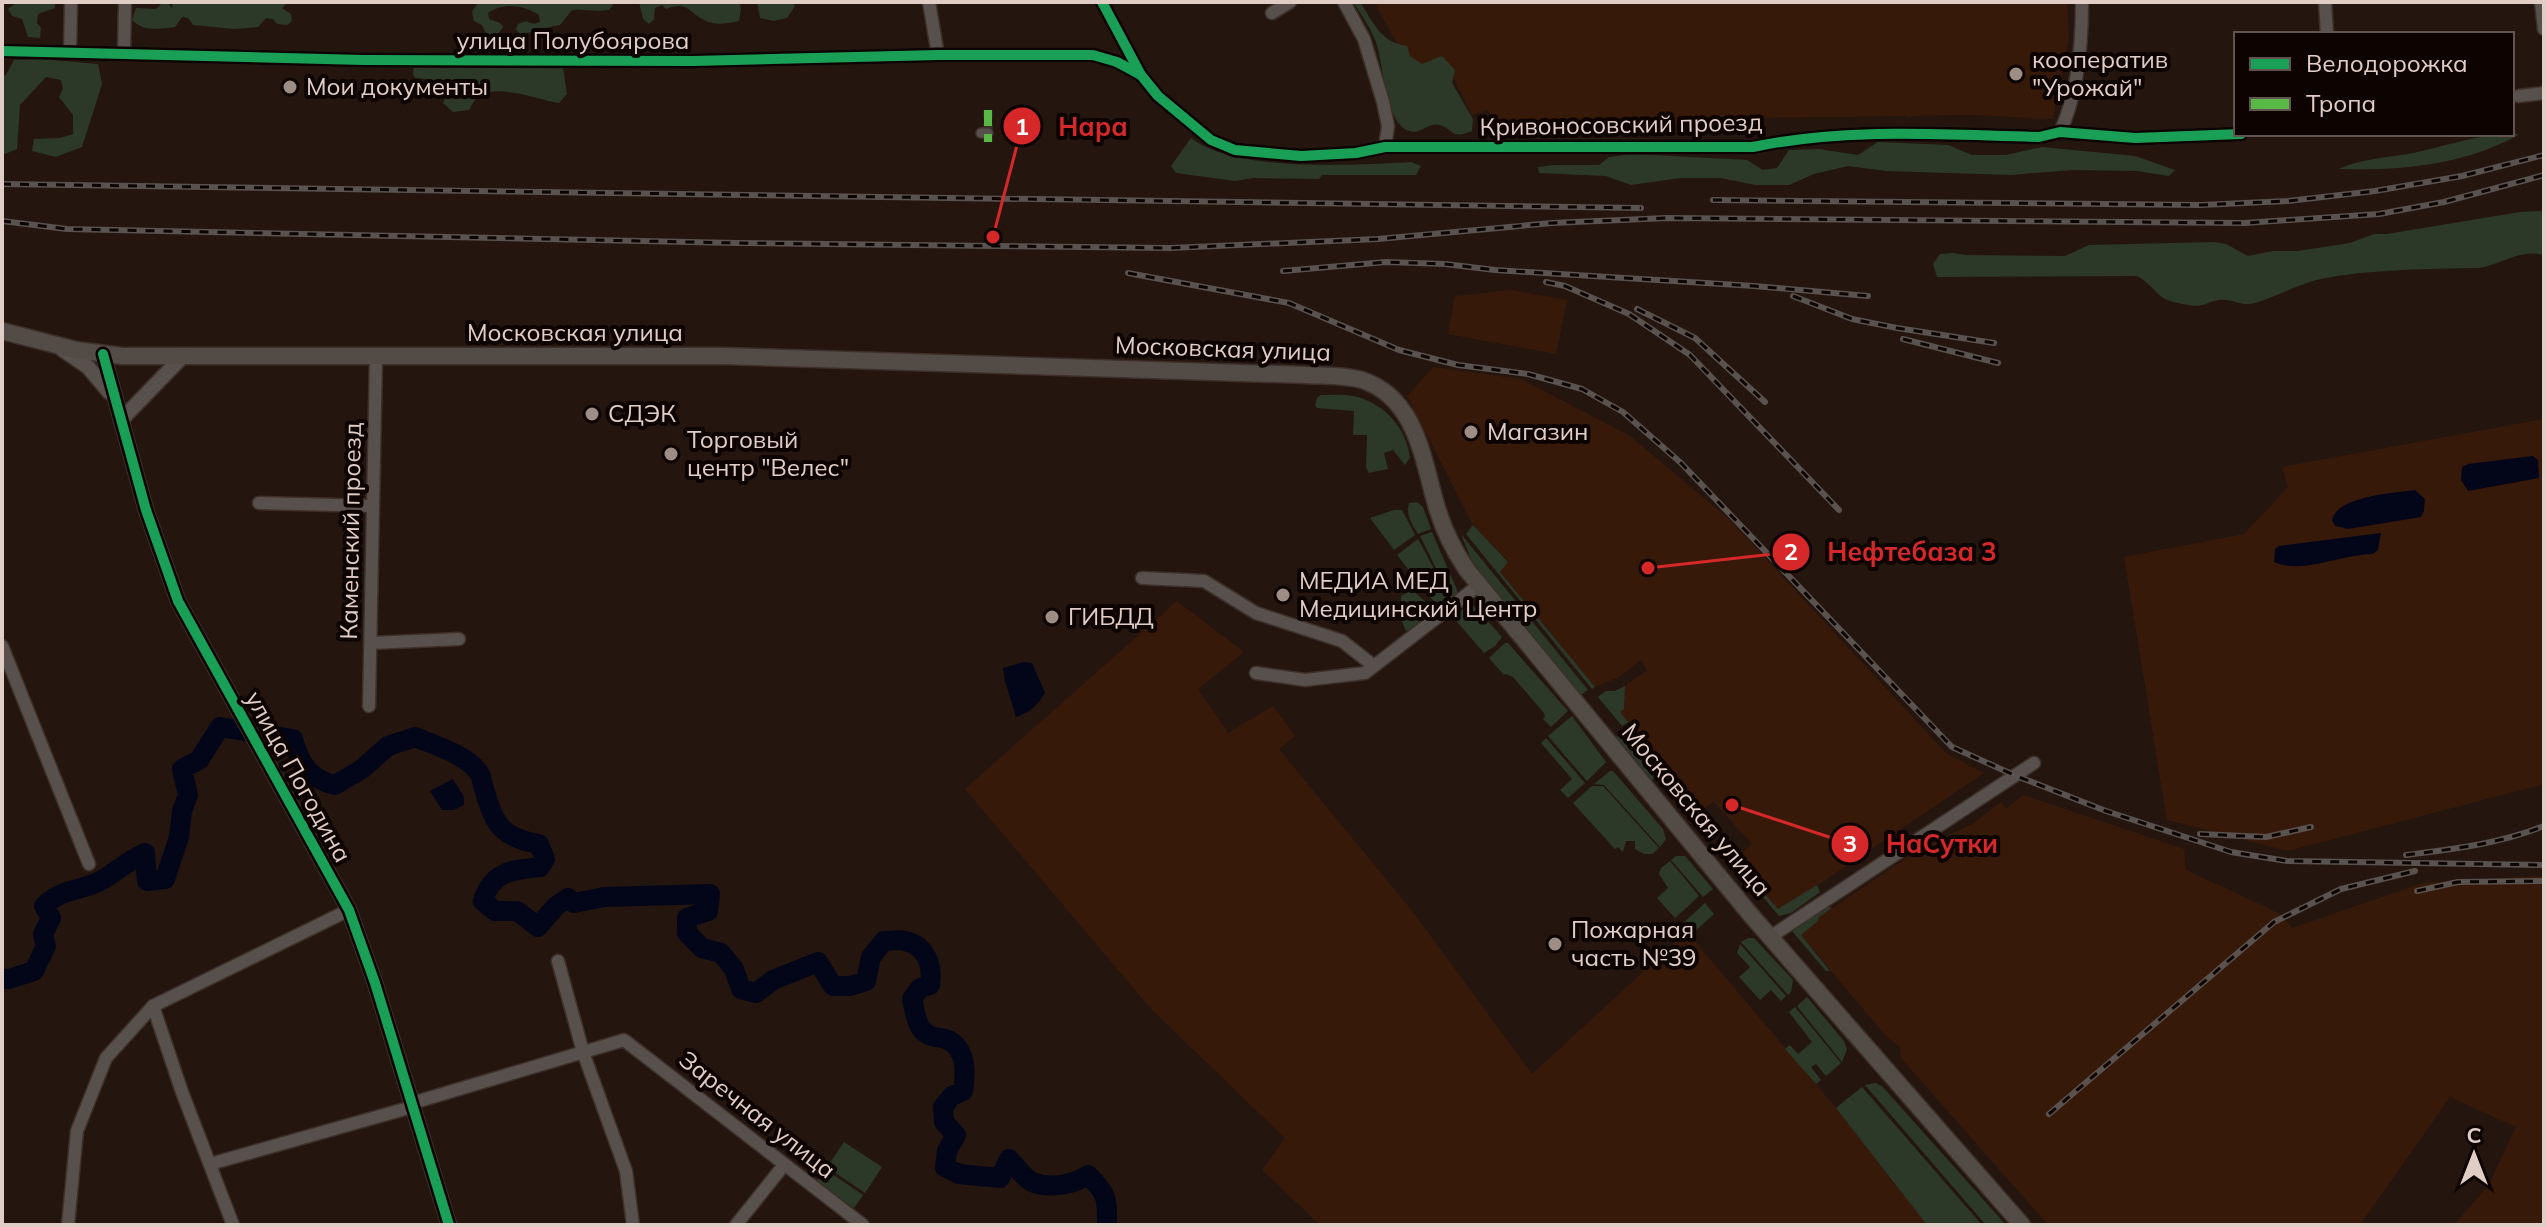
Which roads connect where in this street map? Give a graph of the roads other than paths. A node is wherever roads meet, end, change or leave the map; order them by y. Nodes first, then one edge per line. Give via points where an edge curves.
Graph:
1 (71, 2) edge
2 (125, 2) edge
3 (929, 2) edge
4 (1102, 2) edge
5 (1290, 2) edge
6 (1344, 2) edge
7 (2082, 2) edge
8 (2325, 2) edge
9 (2541, 2) edge
10 (1272, 13) dead end
11 (2544, 29) edge
12 (2327, 32) edge
13 (2, 51) edge
14 (70, 51) junction
15 (124, 53) junction
16 (938, 55) junction
17 (1141, 75) junction
18 (2544, 93) edge
19 (2519, 96) dead end
20 (2060, 132) junction
21 (2234, 134) edge
22 (1385, 147) junction
23 (2, 331) edge
24 (45, 342) junction
25 (103, 354) junction
26 (184, 355) junction
27 (376, 357) junction
28 (116, 402) junction
29 (121, 420) junction
30 (259, 503) dead end
31 (373, 506) junction
32 (1142, 578) dead end
33 (1479, 585) junction
34 (459, 639) dead end
35 (371, 643) junction
36 (2, 646) edge
37 (1374, 666) junction
38 (1256, 673) dead end
39 (369, 706) dead end
40 (2034, 763) dead end
41 (89, 864) dead end
42 (349, 910) junction
43 (1770, 937) junction
44 (558, 961) dead end
45 (153, 1006) junction
46 (583, 1052) junction
47 (412, 1107) junction
48 (210, 1164) junction
49 (784, 1165) junction
50 (68, 1225) edge
51 (233, 1225) edge
52 (449, 1225) edge
53 (633, 1225) edge
54 (736, 1225) edge
55 (863, 1225) edge
56 (2022, 1225) edge

1 - 14 street
2 - 15 street
3 - 16 street
4 - 17 street
5 - 10 street
6 - 22 street via 1364,39 1383,102
7 - 20 street via 2082,39
8 - 12 street
9 - 11 street
13 - 14 street, улица Полубоярова
14 - 15 street, улица Полубоярова
15 - 16 street, улица Полубоярова via 663,61
16 - 17 street, улица Полубоярова via 1093,55
17 - 22 street, Кривоносовский проезд via 1211,140 1235,150 1301,156
18 - 19 street
20 - 21 street, Кривоносовский проезд via 2135,138
20 - 22 street, Кривоносовский проезд via 2039,137 1836,135 1753,147
23 - 24 main road, Московская улица
24 - 25 main road, Московская улица
24 - 28 street via 82,361
25 - 26 main road, Московская улица
25 - 28 street, улица Погодина
26 - 27 main road, Московская улица
26 - 29 street
27 - 31 street, Каменский проезд
27 - 33 main road, Московская улица via 724,356 1356,379 1387,393 1407,416 1448,538
28 - 29 street, улица Погодина
29 - 42 street, улица Погодина via 178,601
30 - 31 street
31 - 35 street, Каменский проезд
32 - 37 street via 1204,581 1256,613 1342,641
33 - 37 street
33 - 43 main road, Московская улица
34 - 35 street
35 - 39 street, Каменский проезд
36 - 41 street
37 - 38 street via 1365,673 1305,680
40 - 43 street
42 - 45 street
42 - 47 street, улица Погодина
43 - 56 main road, Московская улица
44 - 46 street
45 - 48 street
45 - 50 street via 106,1058 77,1131
46 - 47 street
46 - 49 street, Заречная улица via 624,1040
46 - 53 street via 626,1171
47 - 48 street
47 - 52 street, улица Погодина
48 - 51 street
49 - 54 street
49 - 55 street, Заречная улица

